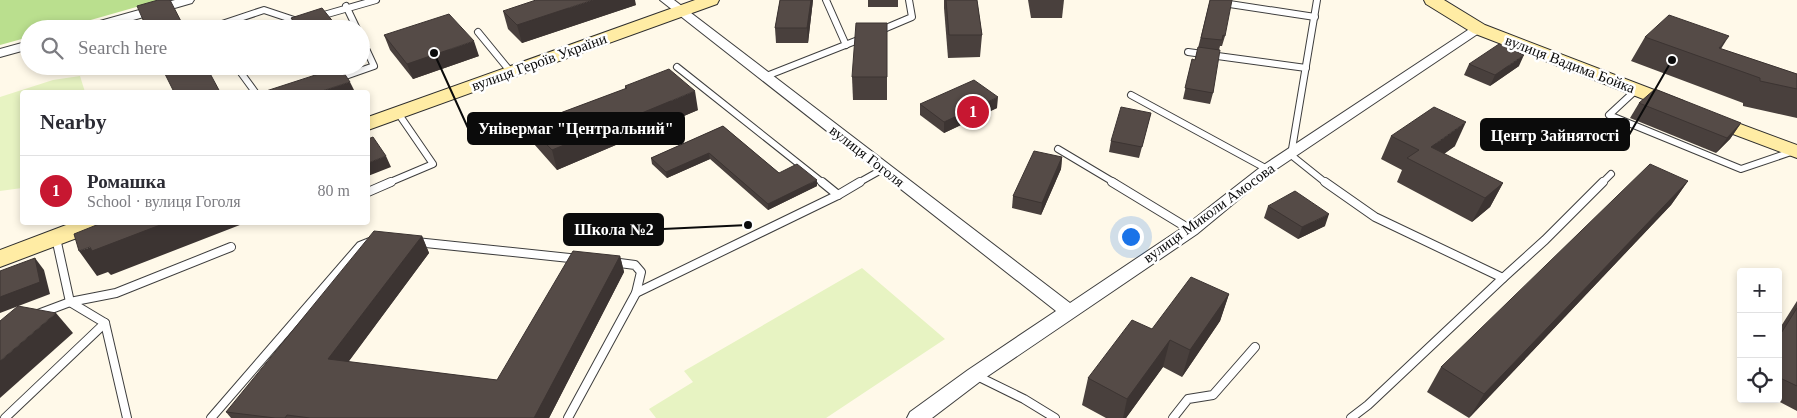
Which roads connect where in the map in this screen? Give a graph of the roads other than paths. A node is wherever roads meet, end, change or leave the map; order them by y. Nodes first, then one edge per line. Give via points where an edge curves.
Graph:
1 (188, 0) edge
2 (376, 0) edge
3 (666, 0) edge
4 (711, 0) edge
5 (826, 0) edge
6 (908, 0) edge
7 (1317, 0) edge
8 (1432, 0) edge
9 (1220, 3) edge
10 (347, 7) junction
11 (681, 11) junction
12 (1315, 17) junction
13 (118, 20) edge
14 (234, 20) edge
15 (294, 20) edge
16 (306, 20) edge
17 (353, 20) edge
18 (1479, 29) junction
19 (478, 32) dead end
20 (846, 45) junction
21 (20, 47) edge
22 (1188, 52) dead end
23 (0, 53) edge
24 (370, 57) edge
25 (370, 67) edge
26 (677, 68) dead end
27 (1306, 68) junction
28 (510, 72) junction
29 (243, 75) edge
30 (349, 75) edge
31 (764, 77) junction
32 (332, 81) edge
33 (254, 90) edge
34 (1636, 90) junction
35 (1131, 95) dead end
36 (398, 113) junction
37 (370, 123) edge
38 (1058, 149) dead end
39 (1795, 151) edge
40 (1291, 155) junction
41 (883, 169) junction
42 (1267, 170) junction
43 (1611, 174) dead end
44 (370, 191) edge
45 (838, 195) junction
46 (90, 225) edge
47 (1191, 230) junction
48 (56, 238) junction
49 (380, 238) edge
50 (410, 241) edge
51 (231, 247) dead end
52 (0, 259) edge
53 (586, 260) edge
54 (605, 262) edge
55 (1503, 278) junction
56 (636, 293) junction
57 (70, 302) junction
58 (1068, 311) junction
59 (26, 319) edge
60 (105, 323) junction
61 (1255, 347) dead end
62 (975, 375) junction
63 (5, 418) edge
64 (127, 418) edge
65 (211, 418) edge
66 (568, 418) edge
67 (918, 418) edge
68 (1055, 418) edge
69 (1173, 418) edge
70 (1351, 418) edge

1 - 13 street
2 - 10 lane
3 - 11 street, вулиця Гоголя
4 - 11 main road, вулиця Героїв України
5 - 20 lane
6 - 20 lane via 912,16
7 - 12 lane
8 - 18 main road, вулиця Вадима Бойка
9 - 12 lane
10 - 16 lane
10 - 17 lane
11 - 28 main road, вулиця Героїв України
11 - 31 street, вулиця Гоголя
12 - 27 lane
14 - 15 lane via 264,10
18 - 34 main road, вулиця Вадима Бойка
18 - 40 street, вулиця Миколи Амосова
19 - 28 lane
20 - 31 lane
21 - 23 street
22 - 27 lane
24 - 25 lane via 374,66
26 - 45 lane
27 - 40 lane
28 - 36 main road, вулиця Героїв України
29 - 33 lane
30 - 32 lane
31 - 41 street, вулиця Гоголя
34 - 39 main road, вулиця Вадима Бойка
34 - 39 lane via 1610,114 1741,169
35 - 42 lane
36 - 37 main road, вулиця Героїв України
36 - 44 lane via 433,164
38 - 47 lane
40 - 42 street, вулиця Миколи Амосова
40 - 55 lane via 1375,217
41 - 45 lane
41 - 58 street, вулиця Гоголя
42 - 47 street, вулиця Миколи Амосова
43 - 55 lane
45 - 56 lane
46 - 48 main road
47 - 58 street, вулиця Миколи Амосова
48 - 52 main road
48 - 57 lane
49 - 65 lane via 360,246
50 - 53 lane
51 - 57 lane via 116,293
54 - 56 lane via 635,265 641,272
55 - 70 lane
56 - 66 lane
57 - 59 lane
57 - 60 lane
58 - 62 street, вулиця Миколи Амосова
60 - 63 lane
60 - 64 lane
61 - 69 lane via 1213,395 1188,400
62 - 67 street, вулиця Миколи Амосова
62 - 68 lane via 1024,398

